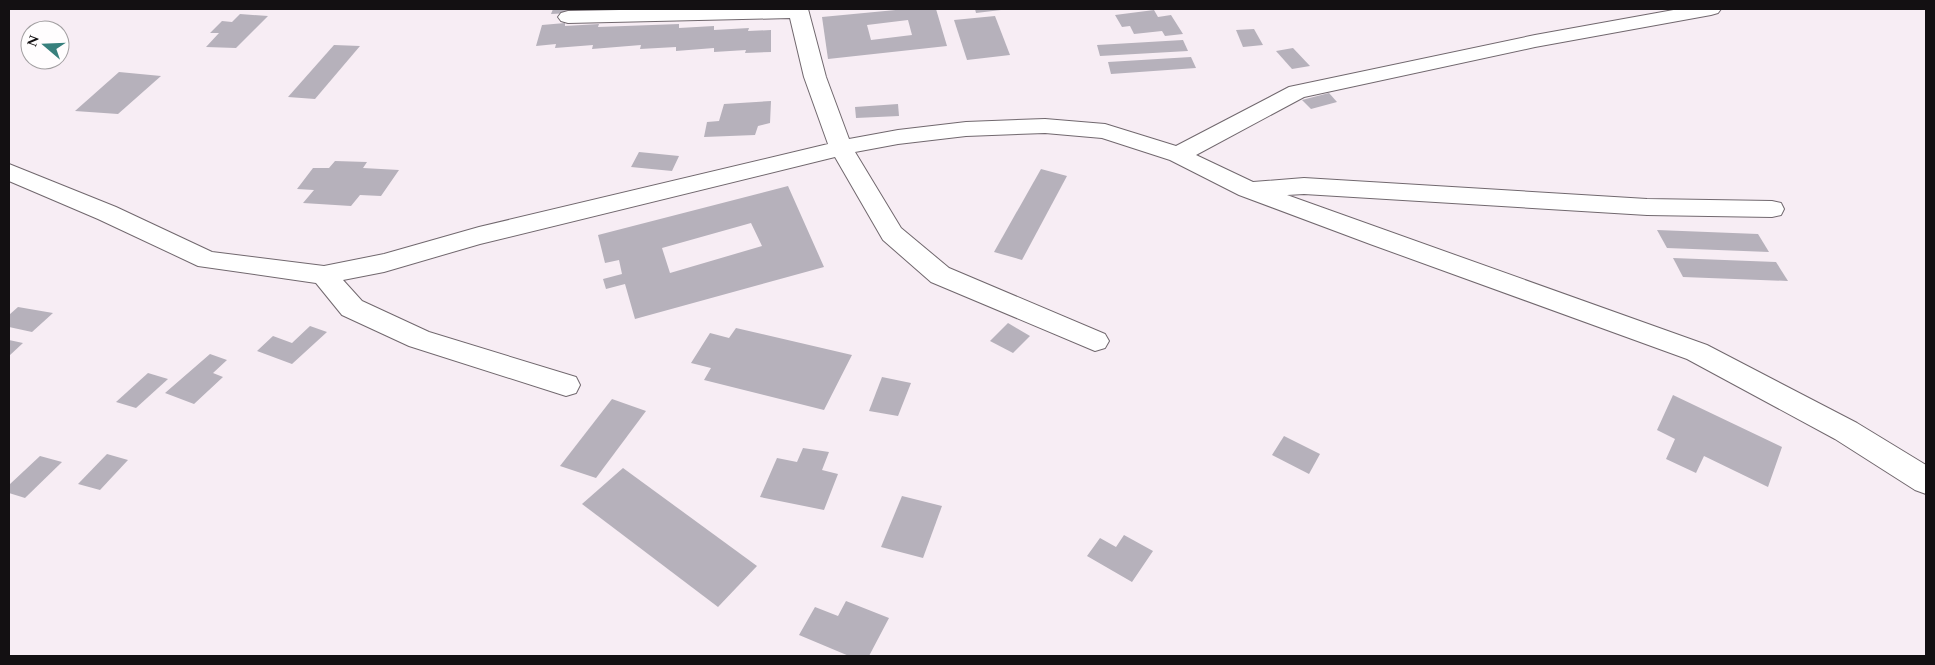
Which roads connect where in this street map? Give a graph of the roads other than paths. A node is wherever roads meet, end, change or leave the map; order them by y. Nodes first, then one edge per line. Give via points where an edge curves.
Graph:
1 (1711, 9) edge
2 (798, 11) edge
3 (568, 18) dead end
4 (841, 148) junction
5 (1178, 155) junction
6 (9, 172) edge
7 (1248, 189) junction
8 (1772, 209) dead end
9 (324, 275) junction
10 (1095, 341) dead end
11 (566, 385) dead end
12 (1926, 481) edge

1 - 5 street via 1535,41 1297,92
2 - 3 street
2 - 4 street via 815,77
4 - 5 street via 898,136 1045,126 1105,131
4 - 9 street via 479,236 384,263
4 - 10 street via 892,234 940,275
5 - 7 street
6 - 9 street via 207,260
7 - 8 street via 1304,186 1647,206
7 - 12 street via 1697,352 1846,431
9 - 11 street via 352,308 418,339

